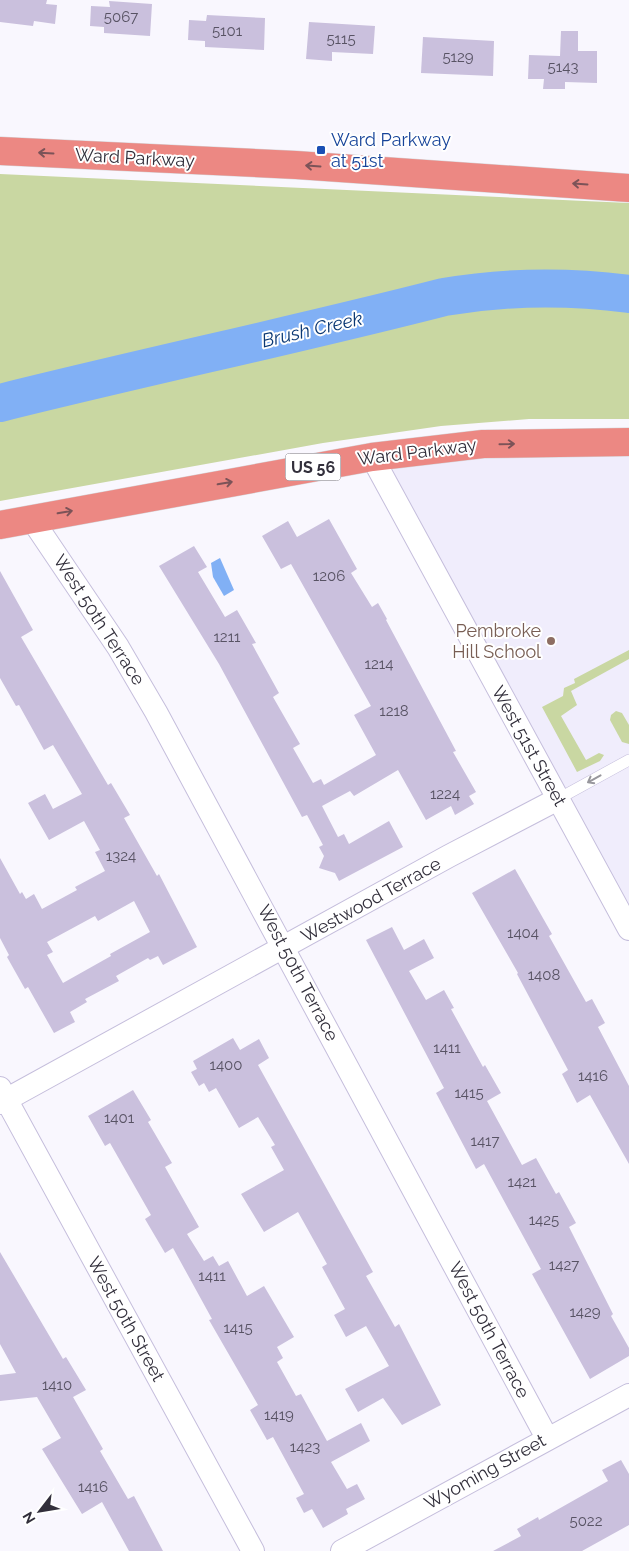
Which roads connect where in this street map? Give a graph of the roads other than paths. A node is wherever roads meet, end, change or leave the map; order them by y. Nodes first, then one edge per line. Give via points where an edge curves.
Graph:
1 (0, 151) edge
2 (629, 188) edge
3 (629, 442) edge
4 (372, 457) junction
5 (31, 518) junction
6 (0, 525) edge
7 (629, 760) edge
8 (558, 799) junction
9 (629, 929) edge
10 (284, 947) junction
11 (2, 1096) edge
12 (629, 1394) edge
13 (547, 1438) junction
14 (253, 1551) edge
15 (342, 1551) edge

2 -> 1 highway, Ward Parkway via 296,165
4 -> 3 highway, Ward Parkway / US 56 via 483,444
5 -> 4 highway, Ward Parkway / US 56
4 - 8 street, West 51st Street
5 - 6 highway, Ward Parkway / US 56
5 - 10 street, West 50th Terrace via 118,647
7 -> 8 lane
8 - 9 street, West 51st Street
8 - 10 street, Westwood Terrace
10 - 11 street, Westwood Terrace
10 - 13 street, West 50th Terrace
11 - 14 street, West 50th Street
12 - 13 street, Wyoming Street
13 - 15 street, Wyoming Street

